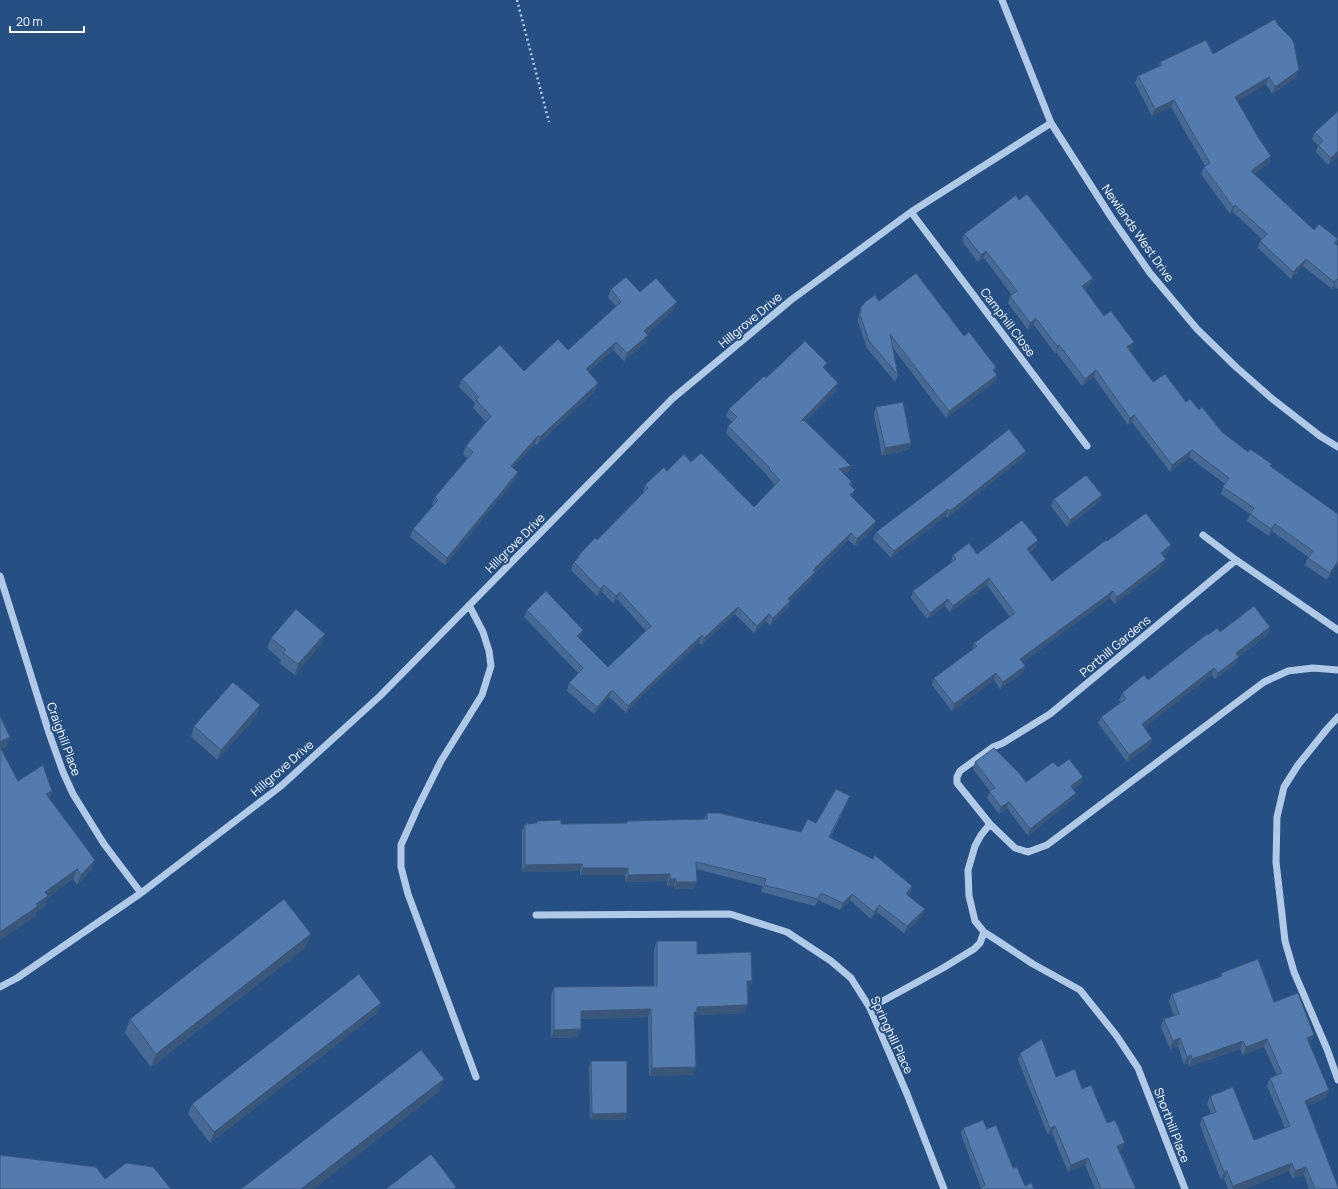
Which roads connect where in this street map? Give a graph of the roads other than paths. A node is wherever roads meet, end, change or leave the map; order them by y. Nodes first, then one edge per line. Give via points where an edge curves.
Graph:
1 (1002, 0) edge
2 (1051, 123) junction
3 (911, 212) junction
4 (1087, 446) dead end
5 (1338, 447) edge
6 (1203, 535) dead end
7 (1236, 560) junction
8 (0, 576) edge
9 (470, 605) junction
10 (1338, 630) edge
11 (1338, 670) edge
12 (1338, 717) edge
13 (990, 824) junction
14 (141, 893) junction
15 (536, 915) dead end
16 (984, 932) junction
17 (0, 987) edge
18 (870, 1008) junction
19 (476, 1077) dead end
20 (1338, 1080) edge
21 (944, 1189) edge
22 (1185, 1189) edge

1 - 2 street, Newlands West Drive
2 - 3 street, Hillgrove Drive
2 - 5 street, Newlands West Drive via 1150,274 1197,328 1270,397
3 - 4 street, Camphill Close
3 - 9 street, Hillgrove Drive via 791,300 672,399
6 - 7 street
7 - 10 street
7 - 13 street, Porthill Gardens via 1050,714 993,747 960,771 957,783
8 - 14 street, Craighill Place via 63,772 73,794 104,844
9 - 14 street, Hillgrove Drive via 380,696 281,786
9 - 19 street via 483,632 491,666 482,695 441,761 417,808 401,845 401,867 408,894
11 - 13 street via 1313,668 1288,672 1264,682 1047,845 1028,852 1022,851 1015,848
12 - 20 street via 1298,765 1284,787 1277,817 1276,862 1286,947
13 - 16 street via 975,846 968,876 969,896 975,921
14 - 17 street, Hillgrove Drive
15 - 18 street, Springhill Place via 730,914 787,932 831,961 851,978
16 - 18 street via 980,943 974,949
16 - 22 street, Shorthill Place via 1033,964 1080,990 1116,1035 1138,1068
18 - 21 street, Springhill Place

